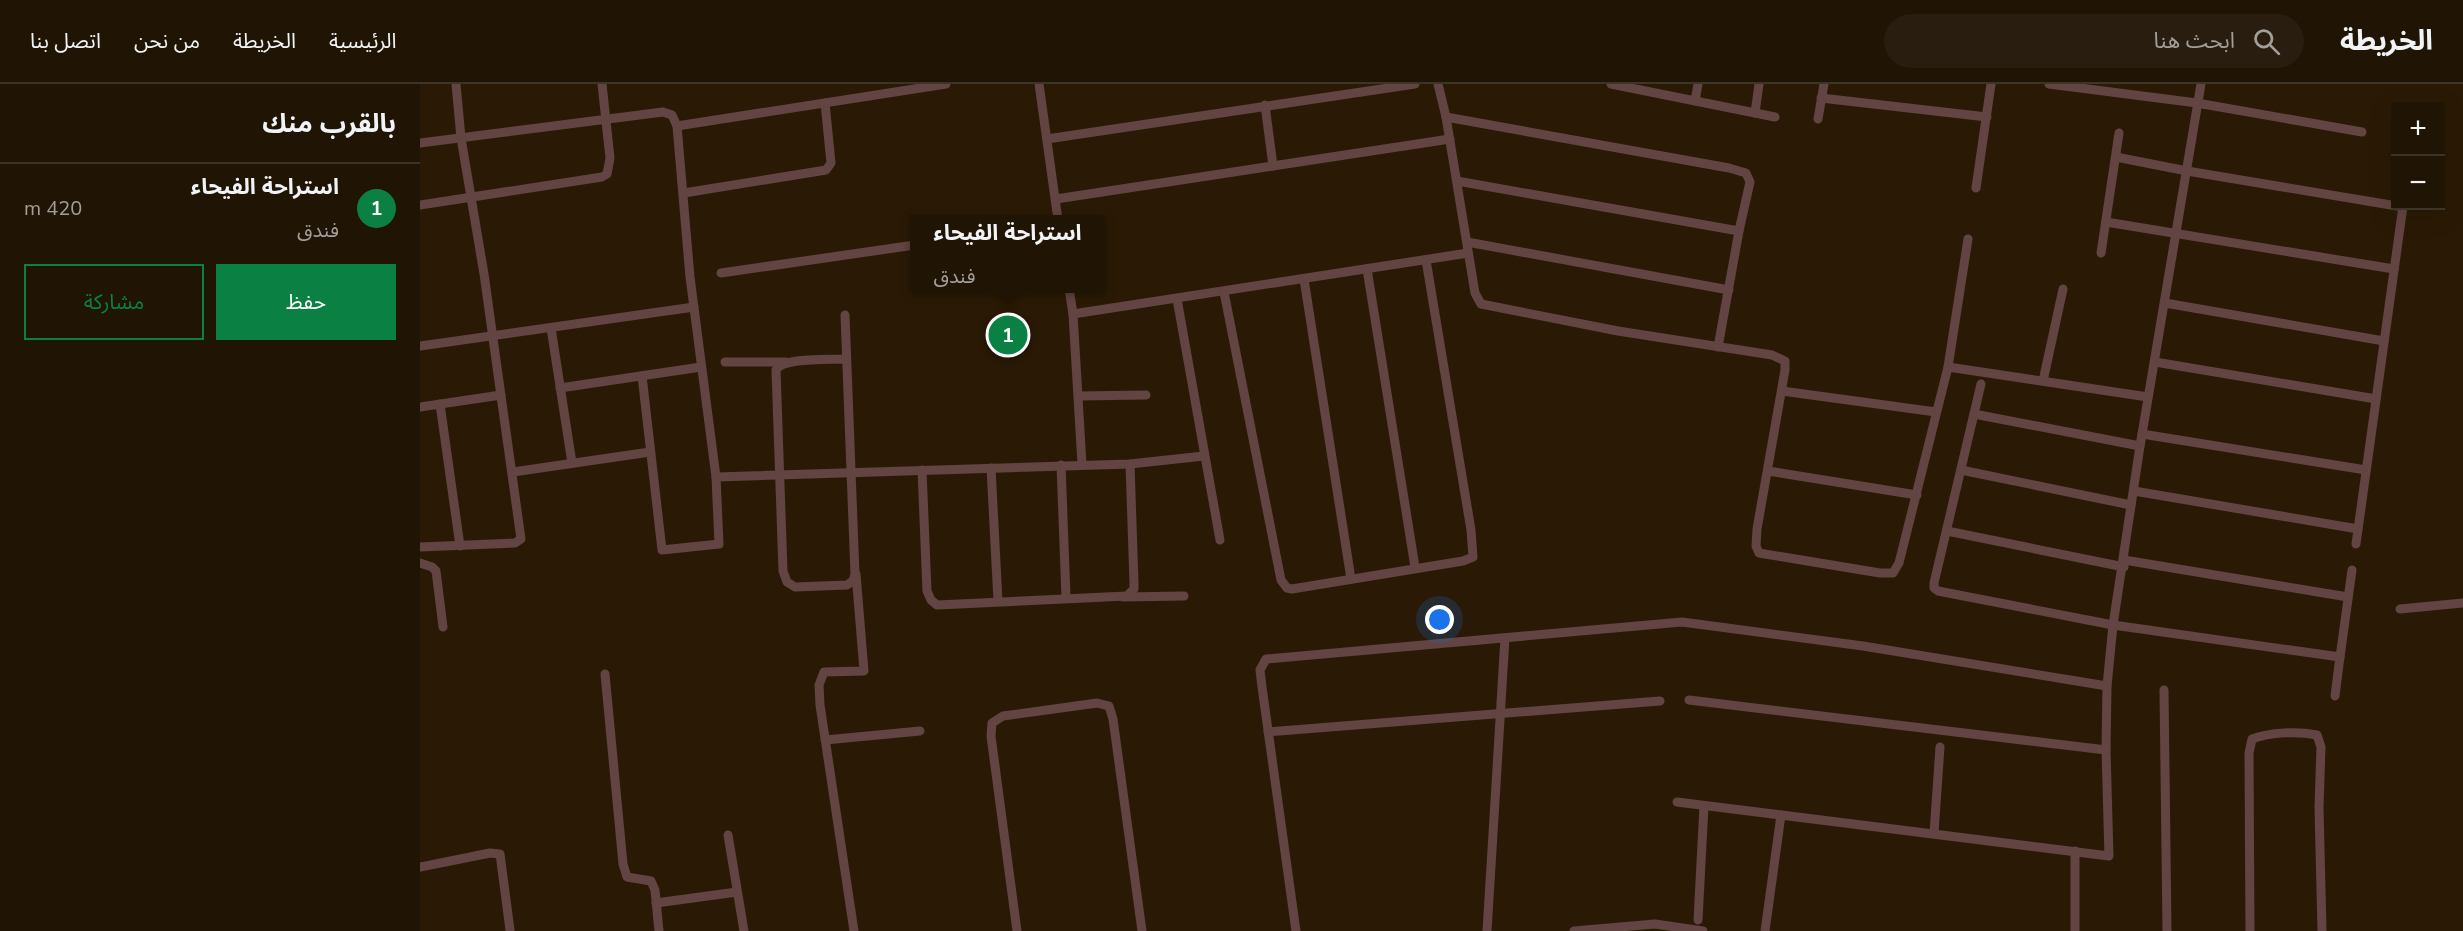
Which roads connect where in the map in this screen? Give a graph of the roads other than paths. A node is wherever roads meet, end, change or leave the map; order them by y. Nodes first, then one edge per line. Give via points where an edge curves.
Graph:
1 (456, 84) edge
2 (602, 84) edge
3 (946, 84) edge
4 (1039, 84) edge
5 (1415, 84) edge
6 (1438, 84) edge
7 (1611, 84) edge
8 (1698, 84) edge
9 (1760, 84) edge
10 (1824, 84) edge
11 (1991, 84) edge
12 (2049, 84) edge
13 (2201, 84) edge
14 (1634, 86) edge
15 (1821, 98) junction
16 (1695, 101) junction
17 (825, 103) junction
18 (2198, 103) junction
19 (1265, 105) junction
20 (1755, 113) junction
21 (1446, 117) junction
22 (1775, 117) dead end
23 (1987, 117) junction
24 (1818, 119) dead end
25 (605, 120) junction
26 (677, 126) junction
27 (2362, 132) dead end
28 (2119, 133) dead end
29 (461, 138) junction
30 (1047, 139) junction
31 (1450, 139) junction
32 (420, 143) edge
33 (2116, 157) junction
34 (1273, 166) junction
35 (2187, 171) junction
36 (1457, 181) junction
37 (1976, 188) dead end
38 (684, 194) junction
39 (471, 198) junction
40 (1056, 199) junction
41 (2391, 204) edge
42 (420, 205) edge
43 (2402, 210) edge
44 (1058, 215) edge
45 (2106, 222) junction
46 (1739, 231) junction
47 (2176, 234) junction
48 (1968, 239) dead end
49 (1467, 242) junction
50 (910, 246) edge
51 (1468, 253) junction
52 (2101, 253) dead end
53 (1426, 260) junction
54 (1367, 269) junction
55 (2394, 269) junction
56 (721, 273) dead end
57 (1304, 279) junction
58 (2063, 289) dead end
59 (1728, 290) junction
60 (1224, 292) junction
61 (1070, 293) edge
62 (1177, 299) junction
63 (2165, 303) junction
64 (694, 307) junction
65 (1073, 314) junction
66 (845, 315) dead end
67 (551, 327) junction
68 (492, 336) junction
69 (2384, 341) junction
70 (420, 346) edge
71 (1718, 347) junction
72 (846, 359) junction
73 (788, 362) junction
74 (2155, 362) junction
75 (724, 363) dead end
76 (701, 367) junction
77 (1948, 367) junction
78 (642, 376) junction
79 (2043, 381) junction
80 (1981, 384) dead end
81 (560, 388) junction
82 (1782, 391) junction
83 (501, 395) junction
84 (1146, 395) dead end
85 (1079, 396) junction
86 (2148, 397) junction
87 (2376, 399) junction
88 (440, 404) junction
89 (420, 407) edge
90 (1936, 412) junction
91 (1974, 414) junction
92 (2142, 434) junction
93 (2140, 446) junction
94 (650, 452) junction
95 (1204, 456) junction
96 (573, 463) junction
97 (1082, 464) junction
98 (1130, 464) junction
99 (1061, 465) junction
100 (991, 468) junction
101 (2366, 470) junction
102 (922, 471) junction
103 (1768, 471) junction
104 (1961, 471) junction
105 (513, 472) junction
106 (851, 473) junction
107 (778, 475) junction
108 (716, 477) junction
109 (2134, 491) junction
110 (1917, 495) junction
111 (2131, 505) junction
112 (2358, 529) junction
113 (1947, 531) junction
114 (1220, 540) dead end
115 (2356, 544) dead end
116 (460, 546) junction
117 (420, 547) edge
118 (420, 563) edge
119 (2124, 564) junction
120 (855, 566) junction
121 (1415, 567) junction
122 (2352, 570) dead end
123 (1351, 579) junction
124 (1184, 596) dead end
125 (1066, 597) junction
126 (1121, 597) junction
127 (2348, 597) junction
128 (998, 601) junction
129 (2463, 603) edge
130 (2400, 609) dead end
131 (2113, 625) junction
132 (443, 627) dead end
133 (1505, 638) junction
134 (2340, 657) junction
135 (605, 674) dead end
136 (2107, 686) junction
137 (2164, 690) dead end
138 (2335, 696) dead end
139 (1660, 700) dead end
140 (1689, 700) dead end
141 (1501, 713) junction
142 (920, 731) dead end
143 (1268, 732) junction
144 (825, 740) junction
145 (1940, 747) dead end
146 (2106, 750) junction
147 (1677, 802) dead end
148 (1704, 806) junction
149 (1781, 815) junction
150 (1934, 833) junction
151 (728, 835) dead end
152 (2075, 851) junction
153 (420, 867) edge
154 (737, 892) junction
155 (656, 903) junction
156 (1698, 920) dead end
157 (510, 930) edge
158 (659, 931) edge
159 (744, 931) edge
160 (854, 931) edge
161 (1017, 931) edge
162 (1142, 931) edge
163 (1296, 931) edge
164 (1487, 931) edge
165 (1574, 931) edge
166 (1703, 931) edge
167 (1765, 931) edge
168 (2075, 931) edge
169 (2167, 931) edge
170 (2250, 931) edge
171 (2322, 931) edge

1 - 29 street
2 - 25 street
3 - 17 street
4 - 30 street
5 - 19 street
6 - 21 street
7 - 14 street
8 - 16 street
9 - 20 street
10 - 15 street
11 - 23 street
12 - 18 street
13 - 18 street
14 - 16 street
15 - 23 street
15 - 24 street
16 - 20 street
17 - 26 street
17 - 38 street via 831,163 826,170
18 - 27 street
18 - 35 street
19 - 30 street
19 - 34 street
20 - 22 street
21 - 31 street
21 - 46 street via 1743,171 1750,182
23 - 37 street
25 - 26 street via 663,112 672,115
25 - 29 street
25 - 39 street via 610,166 602,177
26 - 38 street
28 - 33 street
29 - 32 street
29 - 39 street
30 - 40 street
31 - 34 street
31 - 36 street
33 - 35 street
33 - 45 street
34 - 40 street
35 - 41 street
35 - 47 street
36 - 46 street
36 - 49 street
38 - 64 street
39 - 42 street
39 - 68 street
40 - 44 street
43 - 55 street
45 - 47 street
45 - 52 street
46 - 59 street
47 - 55 street
47 - 63 street
48 - 77 street
49 - 51 street
49 - 59 street
50 - 56 street
51 - 53 street
51 - 71 street via 1480,304
53 - 54 street
53 - 121 street via 1474,552 1469,560
54 - 57 street
54 - 121 street
55 - 69 street
57 - 60 street
57 - 123 street
58 - 79 street
59 - 71 street
60 - 62 street
60 - 123 street via 1281,580 1292,589
61 - 65 street
62 - 65 street
62 - 95 street
63 - 69 street
63 - 74 street
64 - 67 street
64 - 76 street
65 - 85 street
66 - 72 street
67 - 68 street
67 - 81 street
68 - 70 street
68 - 83 street
69 - 87 street
71 - 82 street via 1780,357 1786,365
72 - 73 street
72 - 106 street
73 - 75 street
73 - 107 street via 779,365 775,373
74 - 86 street
74 - 87 street
76 - 78 street
76 - 108 street
77 - 79 street
77 - 90 street
78 - 81 street
78 - 94 street
79 - 86 street
80 - 91 street
81 - 96 street
82 - 90 street
82 - 103 street
83 - 88 street
83 - 105 street
84 - 85 street
85 - 97 street
86 - 92 street
87 - 101 street
88 - 89 street
88 - 116 street
90 - 110 street
91 - 93 street
91 - 104 street
92 - 93 street
92 - 101 street
93 - 109 street
94 - 96 street
94 - 108 street via 662,550 719,544
95 - 98 street
95 - 114 street
96 - 105 street
97 - 98 street
97 - 99 street
98 - 126 street via 1134,589
99 - 100 street
99 - 125 street
100 - 102 street
100 - 128 street
101 - 112 street
102 - 106 street
102 - 128 street via 930,600 938,605
103 - 110 street
103 - 110 street via 1756,546 1766,556 1893,573
104 - 111 street
104 - 113 street
105 - 116 street via 521,541
106 - 107 street
106 - 120 street
107 - 108 street
107 - 120 street via 783,571 787,582 795,587 847,585 853,581
109 - 111 street
109 - 112 street
111 - 119 street
112 - 115 street
113 - 119 street
113 - 131 street via 1934,583 1938,591
116 - 117 street
118 - 132 street via 436,571
119 - 127 street
119 - 131 street
120 - 144 street via 864,671 824,672 820,676
121 - 123 street
122 - 127 street
124 - 126 street
125 - 126 street
125 - 128 street
127 - 134 street
129 - 130 street
131 - 134 street
131 - 136 street
133 - 136 street via 1694,623
133 - 141 street
133 - 143 street via 1266,659 1260,670
134 - 138 street
135 - 155 street via 623,864 627,877 651,881
136 - 146 street
137 - 169 street
139 - 141 street
140 - 146 street
141 - 143 street
141 - 164 street
142 - 144 street
143 - 163 street
144 - 160 street
145 - 150 street
146 - 152 street via 2109,856
147 - 148 street
148 - 149 street
148 - 156 street
149 - 150 street
149 - 167 street
150 - 152 street
151 - 154 street
152 - 168 street
153 - 157 street via 500,854
154 - 155 street
154 - 159 street
155 - 158 street
161 - 162 street via 992,723 1003,716 1097,703 1109,706 1113,719
165 - 166 street via 1655,924
170 - 171 street via 2250,745 2252,739 2262,736 2309,734 2317,735 2321,747

